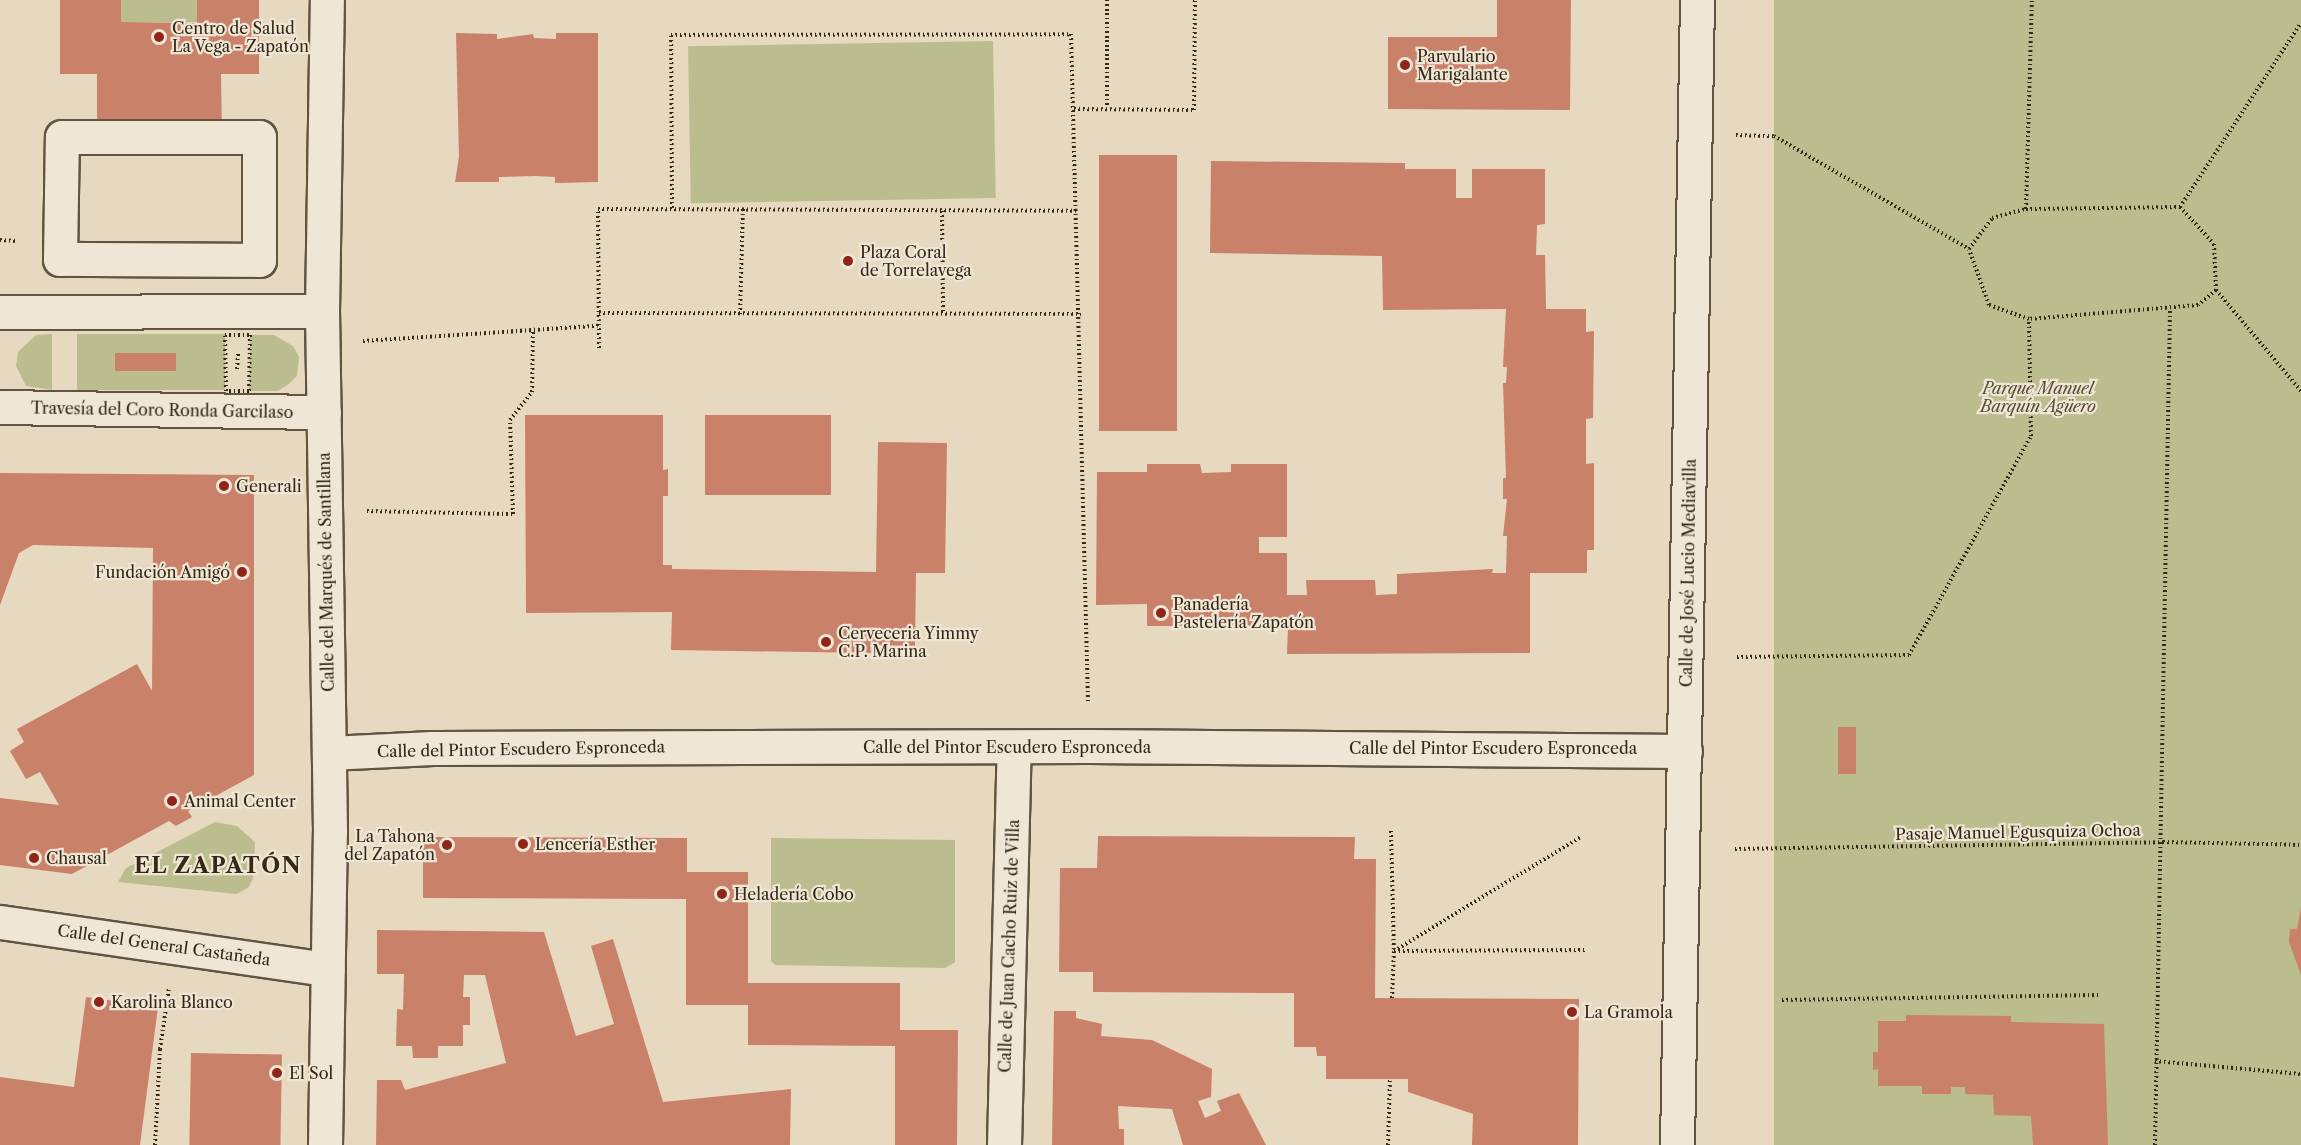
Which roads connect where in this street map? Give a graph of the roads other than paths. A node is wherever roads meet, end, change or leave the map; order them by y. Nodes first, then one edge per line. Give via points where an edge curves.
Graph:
1 (327, 0) edge
2 (1697, 0) edge
3 (259, 137) joint
4 (322, 311) junction
5 (0, 312) edge
6 (0, 407) edge
7 (324, 412) junction
8 (1014, 747) junction
9 (1685, 751) junction
10 (329, 753) junction
11 (0, 922) edge
12 (327, 969) junction
13 (325, 1145) edge
14 (1004, 1145) edge
15 (1677, 1145) edge

1 - 4 street, Calle del Marqués de Santillana
2 - 9 street, Calle de José Lucio Mediavilla
3 - 3 street via 62,137 60,260 259,260
4 - 5 street via 238,324
4 - 7 street, Calle del Marqués de Santillana
6 - 7 street, Travesía del Coro Ronda Garcilaso via 237,402
7 - 10 street, Calle del Marqués de Santillana
8 - 9 street, Calle del Pintor Escudero Espronceda
8 - 10 street, Calle del Pintor Escudero Espronceda via 444,747
8 - 14 street, Calle de Juan Cacho Ruiz de Villa
9 - 15 street, Calle de José Lucio Mediavilla
10 - 12 street, Calle del Marqués de Santillana
11 - 12 street, Calle del General Castañeda
12 - 13 street, Calle del Marqués de Santillana

